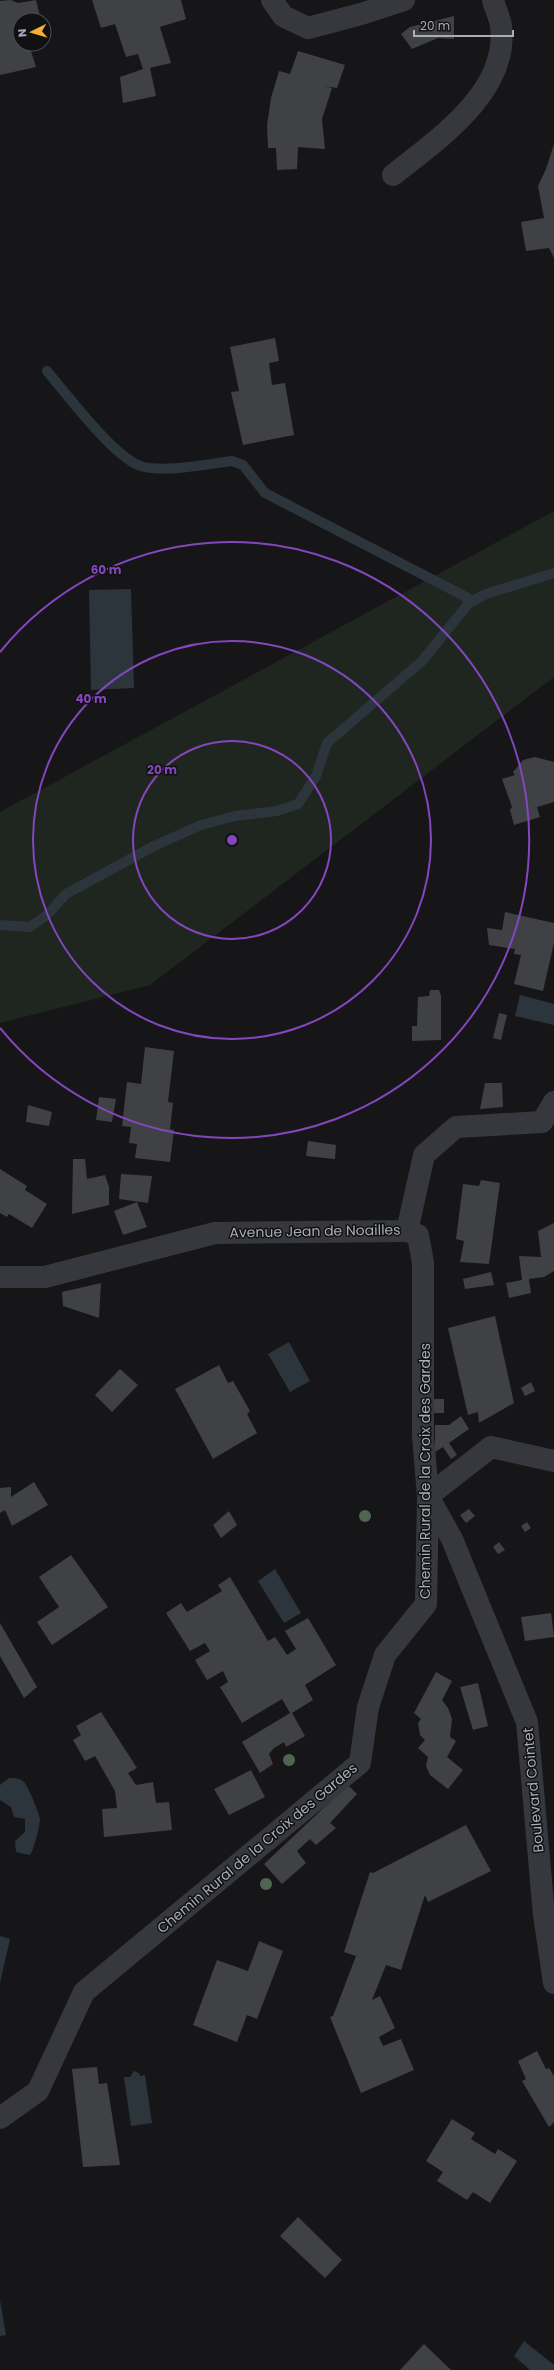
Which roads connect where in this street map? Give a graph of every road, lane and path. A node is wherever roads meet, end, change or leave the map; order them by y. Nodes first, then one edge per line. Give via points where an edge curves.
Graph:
1 (272, 0) edge
2 (404, 0) edge
3 (493, 0) edge
4 (393, 175) dead end
5 (554, 1102) edge
6 (407, 1231) junction
7 (0, 1277) edge
8 (554, 1461) edge
9 (428, 1496) junction
10 (554, 1983) edge
11 (0, 2118) edge

1 - 2 street via 283,16 308,28
3 - 4 street via 501,26 500,56 489,85 447,132
5 - 6 street, Avenue Jean de Noailles via 542,1122 456,1127 424,1155
6 - 7 street, Avenue Jean de Noailles via 215,1233 45,1277
6 - 9 street, Chemin Rural de la Croix des Gardes via 418,1235 424,1263 423,1436
8 - 9 street via 491,1447
9 - 10 street, Boulevard Cointet via 452,1539 527,1722 544,1914
9 - 11 street, Chemin Rural de la Croix des Gardes via 426,1604 385,1655 368,1707 360,1763 84,1992 38,2091

